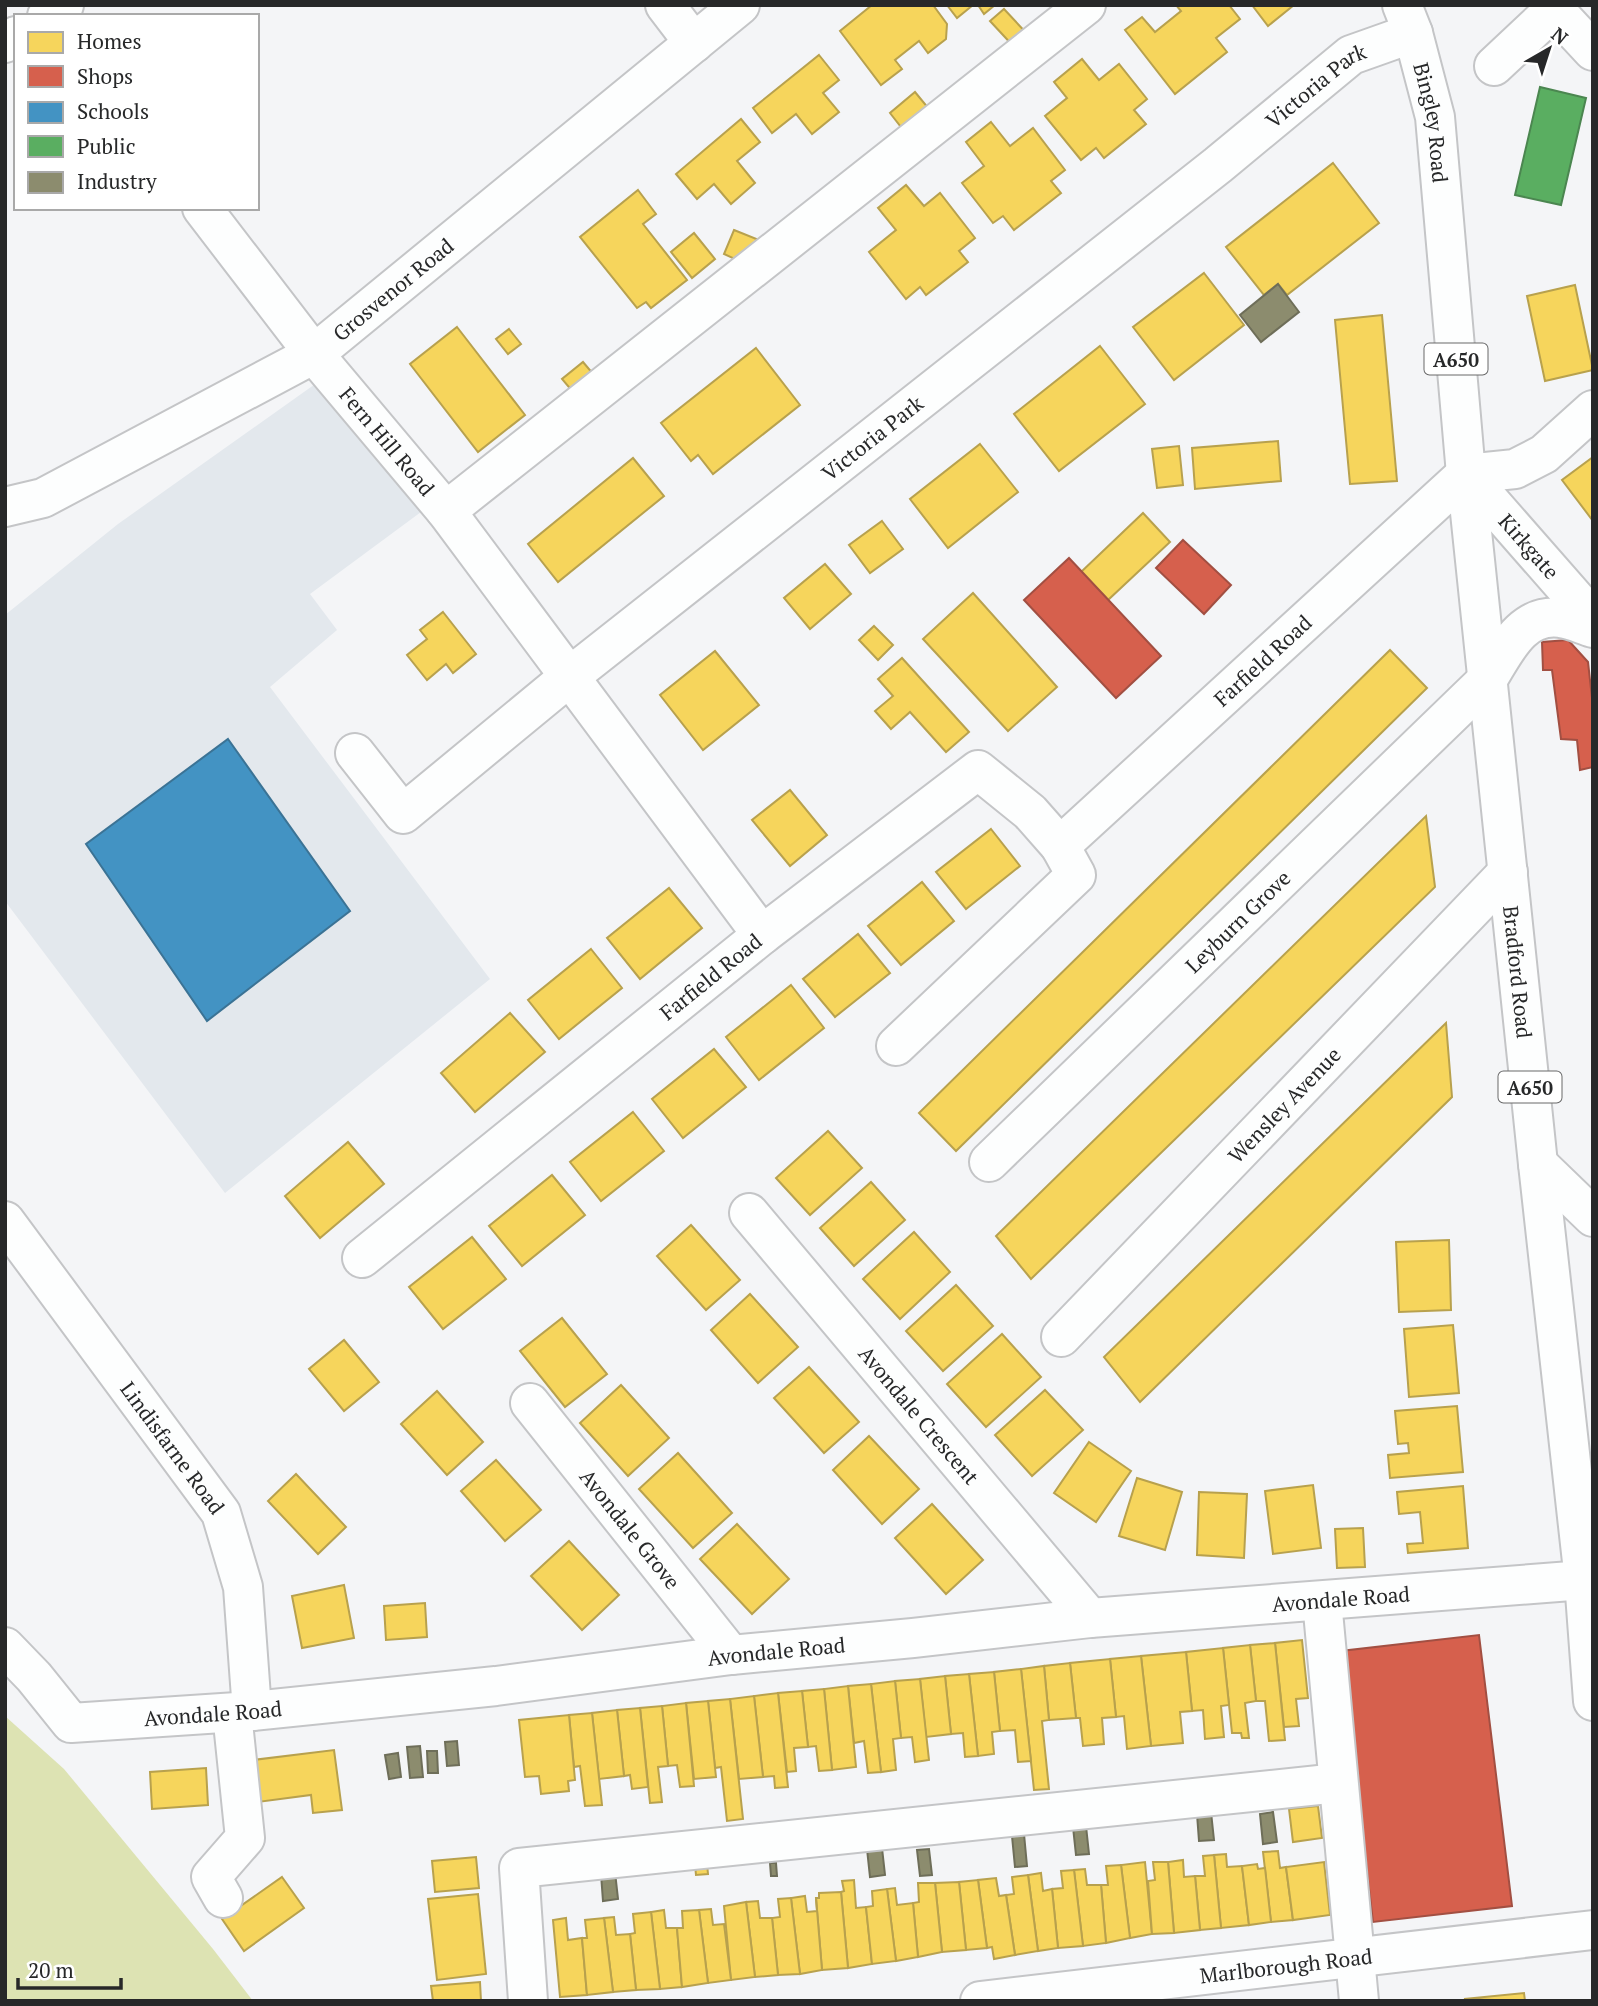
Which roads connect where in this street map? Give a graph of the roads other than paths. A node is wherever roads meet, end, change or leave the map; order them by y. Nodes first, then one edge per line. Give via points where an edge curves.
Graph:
1 (665, 5) edge
2 (740, 5) edge
3 (1086, 5) edge
4 (1557, 7) edge
5 (1408, 19) edge
6 (694, 43) junction
7 (1593, 51) edge
8 (1494, 66) dead end
9 (204, 210) edge
10 (1447, 244) joint
11 (314, 354) junction
12 (1593, 410) edge
13 (1466, 474) junction
14 (5, 507) edge
15 (446, 511) junction
16 (1593, 619) edge
17 (1593, 628) edge
18 (569, 677) junction
19 (1488, 679) junction
20 (355, 754) dead end
21 (1060, 846) junction
22 (1508, 872) junction
23 (762, 935) junction
24 (896, 1046) dead end
25 (989, 1163) dead end
26 (1538, 1164) junction
27 (749, 1213) dead end
28 (1593, 1217) edge
29 (5, 1221) edge
30 (362, 1258) dead end
31 (1061, 1337) dead end
32 (530, 1403) dead end
33 (1584, 1580) junction
34 (1322, 1601) junction
35 (1090, 1618) junction
36 (5, 1647) edge
37 (731, 1655) junction
38 (1592, 1678) edge
39 (242, 1712) junction
40 (1338, 1783) junction
41 (223, 1898) dead end
42 (1593, 1930) edge
43 (1354, 1957) junction
44 (528, 2001) edge
45 (980, 2001) edge
46 (1359, 2001) edge

1 - 6 main road
2 - 6 main road, Grosvenor Road
3 - 15 main road
4 - 7 main road
4 - 8 main road
5 - 10 main road, Bingley Road / A650 via 1435,117
5 - 18 main road, Victoria Park via 1351,55
6 - 11 main road, Grosvenor Road
9 - 11 main road, Fern Hill Road
10 - 13 main road, Bradford Road / A650
11 - 14 main road, Grosvenor Road via 43,498
11 - 15 main road, Fern Hill Road
12 - 13 main road via 1544,454 1515,469
13 - 16 main road, Kirkgate
13 - 19 main road, Bradford Road / A650
13 - 21 main road, Farfield Road
15 - 18 main road, Fern Hill Road
17 - 19 main road, Leyburn Grove via 1560,618 1535,620 1515,636
18 - 20 main road, Victoria Park via 403,814
18 - 23 main road, Fern Hill Road
19 - 22 main road, Bradford Road / A650
19 - 25 main road, Leyburn Grove
21 - 23 main road, Farfield Road via 1030,812 978,770
21 - 24 main road, Farfield Road via 1076,875
22 - 26 main road, Bradford Road / A650
22 - 31 main road, Wensley Avenue
23 - 30 main road, Farfield Road
26 - 28 main road
26 - 33 main road, Bradford Road / A650
27 - 35 main road, Avondale Crescent
29 - 39 main road, Lindisfarne Road via 221,1513 243,1587
32 - 37 main road, Avondale Grove
33 - 34 main road, Avondale Road
33 - 38 main road, Bradford Road / A650
34 - 35 main road, Avondale Road
34 - 40 main road
35 - 37 main road, Avondale Road
36 - 39 main road, Avondale Road via 71,1723
37 - 39 main road, Avondale Road via 496,1686
39 - 41 main road, Lindisfarne Road via 245,1838 211,1877
40 - 43 main road
40 - 44 main road via 519,1868
42 - 43 main road, Marlborough Road
43 - 45 main road, Marlborough Road
43 - 46 main road

